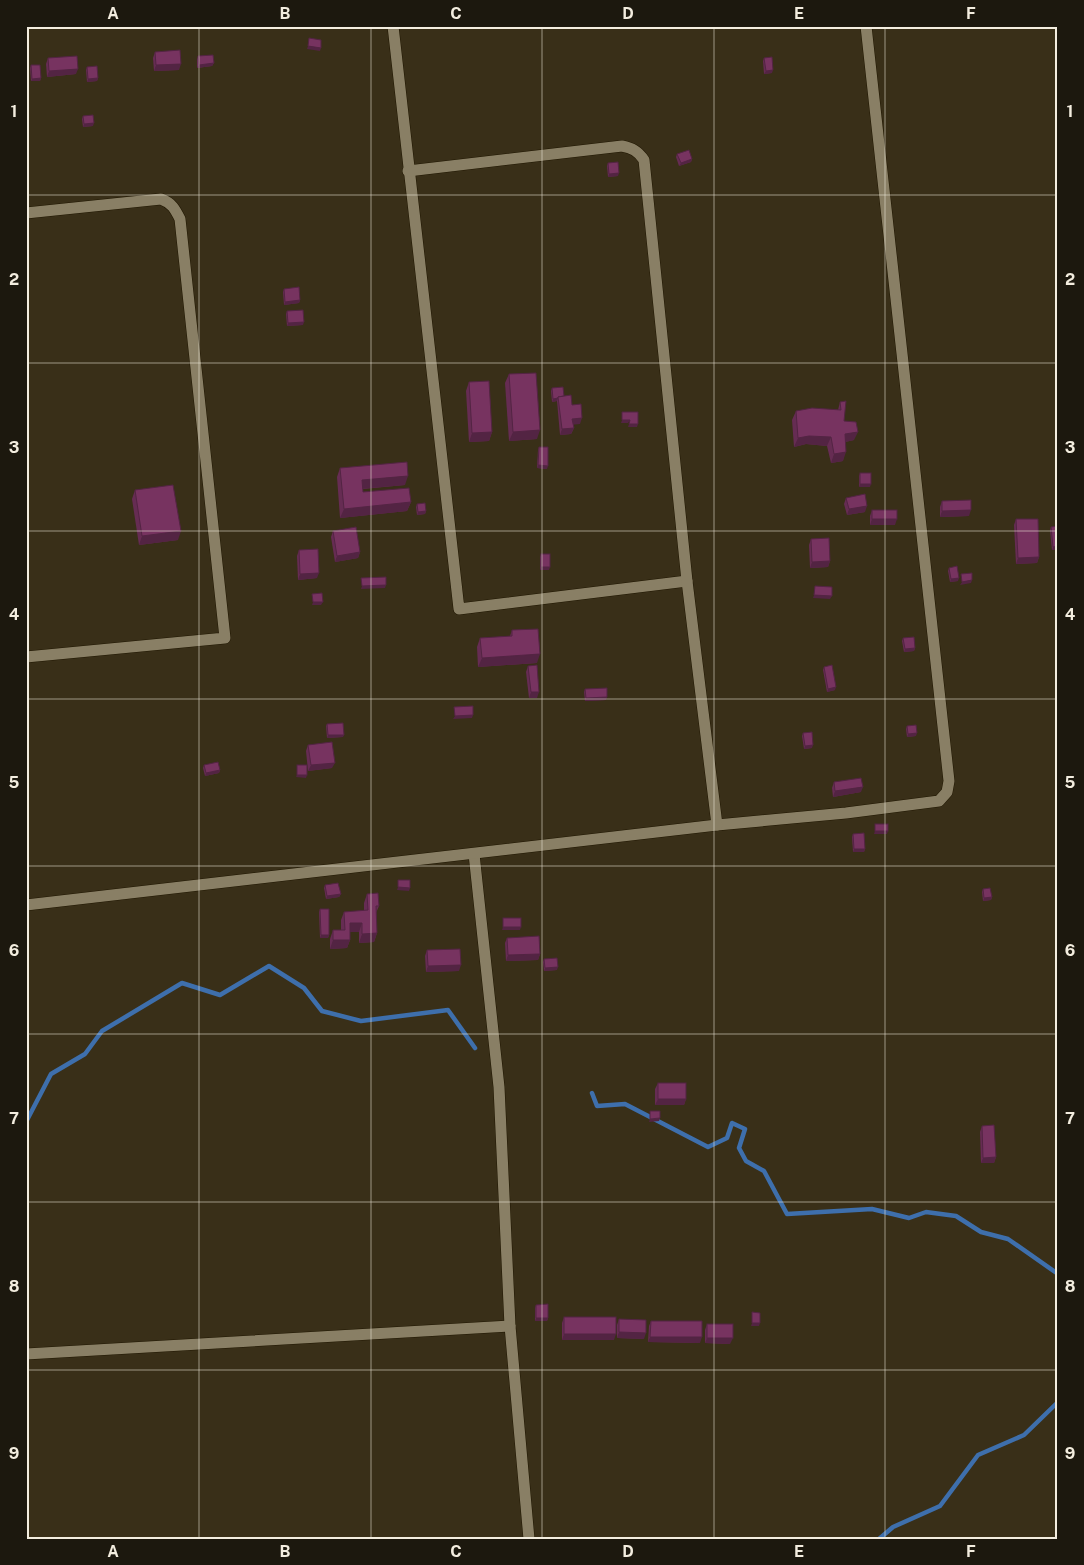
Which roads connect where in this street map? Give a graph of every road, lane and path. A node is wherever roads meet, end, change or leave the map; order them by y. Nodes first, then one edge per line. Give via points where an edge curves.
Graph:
1 (393, 26) edge
2 (866, 26) edge
3 (408, 170) junction
4 (26, 213) edge
5 (687, 581) junction
6 (26, 656) edge
7 (717, 825) junction
8 (474, 854) junction
9 (26, 905) edge
10 (510, 1326) junction
11 (26, 1354) edge
12 (529, 1539) edge

1 - 3 street
2 - 7 street via 948,786 939,802
3 - 5 street via 622,146 640,154 644,160
3 - 5 street via 459,610
4 - 6 street via 161,199 176,210 180,219 225,638
5 - 7 street
7 - 8 street
8 - 9 street
8 - 10 street via 499,1088
10 - 11 street
10 - 12 street

